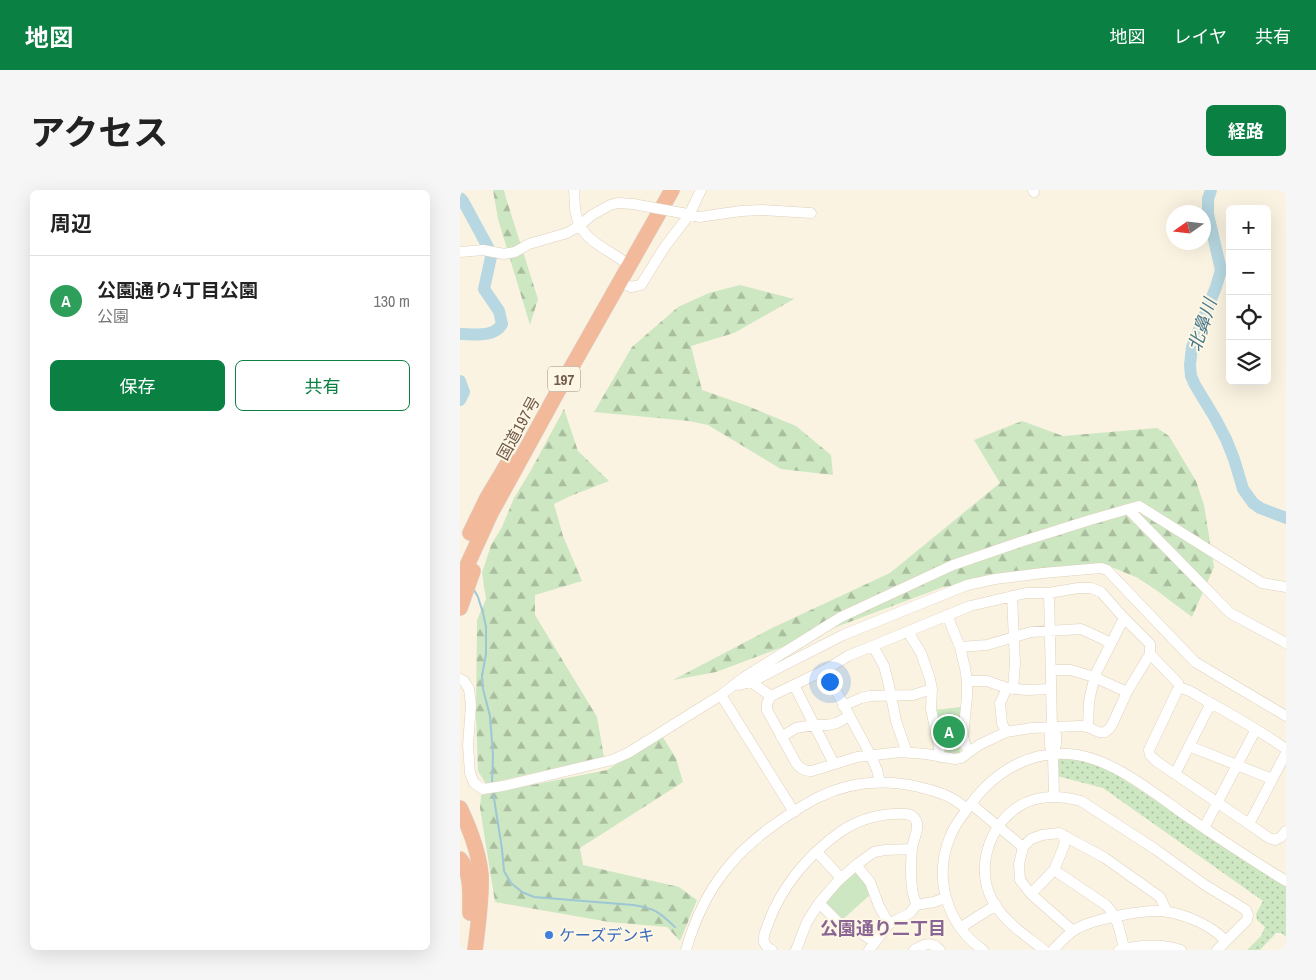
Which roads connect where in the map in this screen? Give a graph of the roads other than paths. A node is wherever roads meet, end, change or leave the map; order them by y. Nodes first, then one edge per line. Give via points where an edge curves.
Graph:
1 (574, 190) edge
2 (668, 190) edge
3 (672, 190) edge
4 (701, 190) edge
5 (811, 213) dead end
6 (685, 214) junction
7 (580, 226) junction
8 (460, 252) edge
9 (626, 263) junction
10 (620, 282) junction
11 (513, 472) junction
12 (1128, 509) junction
13 (460, 555) edge
14 (462, 576) edge
15 (1286, 587) edge
16 (1049, 593) junction
17 (1012, 596) junction
18 (460, 608) edge
19 (947, 615) junction
20 (1124, 618) junction
21 (1050, 631) junction
22 (908, 632) junction
23 (1013, 638) junction
24 (1286, 643) edge
25 (1110, 645) junction
26 (873, 646) junction
27 (960, 647) junction
28 (1150, 654) junction
29 (825, 670) junction
30 (1051, 670) junction
31 (1094, 677) junction
32 (460, 679) edge
33 (967, 681) junction
34 (752, 682) junction
35 (733, 686) junction
36 (794, 686) junction
37 (1010, 688) junction
38 (1180, 688) junction
39 (1051, 689) junction
40 (932, 690) junction
41 (1127, 692) junction
42 (721, 695) junction
43 (891, 695) junction
44 (771, 696) junction
45 (1211, 703) junction
46 (843, 706) junction
47 (849, 716) junction
48 (1286, 716) edge
49 (814, 725) junction
50 (1052, 726) junction
51 (1088, 727) junction
52 (1256, 729) junction
53 (1006, 732) junction
54 (780, 737) junction
55 (1189, 746) junction
56 (1286, 749) edge
57 (969, 751) junction
58 (906, 752) junction
59 (1286, 753) edge
60 (1053, 754) junction
61 (871, 755) junction
62 (940, 757) junction
63 (834, 764) junction
64 (1238, 765) junction
65 (1175, 774) junction
66 (1272, 779) junction
67 (880, 782) junction
68 (1054, 796) junction
69 (1218, 803) junction
70 (969, 806) junction
71 (460, 808) edge
72 (794, 812) junction
73 (460, 821) edge
74 (1249, 824) junction
75 (998, 827) junction
76 (1204, 828) junction
77 (1286, 831) edge
78 (466, 834) edge
79 (1066, 836) junction
80 (1023, 847) junction
81 (912, 850) junction
82 (817, 852) junction
83 (460, 859) edge
84 (856, 865) junction
85 (1054, 870) junction
86 (841, 878) junction
87 (1286, 881) edge
88 (1031, 894) junction
89 (945, 898) junction
90 (819, 903) junction
91 (996, 904) junction
92 (916, 905) junction
93 (1167, 912) junction
94 (470, 914) junction
95 (1116, 916) junction
96 (889, 924) junction
97 (961, 929) junction
98 (1073, 931) junction
99 (1226, 941) junction
100 (871, 946) edge
101 (1121, 949) edge
102 (467, 950) edge
103 (475, 950) edge
104 (686, 950) edge
105 (772, 950) edge
106 (796, 950) edge
107 (914, 950) edge
108 (940, 950) edge
109 (983, 950) edge
110 (1044, 950) edge
111 (1053, 950) edge
112 (1181, 950) edge
113 (1217, 950) edge

1 - 7 street
2 - 9 highway, 国道197号 / 197
3 - 10 highway, 国道197号 / 197
4 - 6 street
5 - 6 street via 762,210 699,217
6 - 7 street, bridge via 618,203 592,215
6 - 10 street via 641,286 631,287
7 - 8 street via 515,252
7 - 9 street via 595,244
9 - 13 highway, 国道197号 / 197 via 553,392 495,483
10 - 11 highway, 国道197号 / 197
11 - 14 highway, 国道197号 / 197
11 - 18 highway
12 - 15 street via 1139,506 1262,583
12 - 24 street via 1230,613
12 - 35 street via 953,565 841,617
16 - 17 street
16 - 20 street via 1091,588 1101,592
16 - 21 street
17 - 19 street
17 - 23 street
19 - 22 street
19 - 27 street
20 - 25 street
20 - 28 street via 1150,644
21 - 23 street via 1031,632
21 - 25 street via 1081,629
21 - 30 street
22 - 26 street
22 - 40 street via 921,653
23 - 27 street via 988,645
23 - 37 street via 1015,663
25 - 31 street
26 - 29 street
26 - 43 street via 884,666
27 - 33 street
28 - 38 street
28 - 41 street
29 - 36 street
29 - 46 street
30 - 31 street via 1071,670
30 - 39 street
31 - 41 street
31 - 51 street
32 - 42 street via 469,689 471,705 470,773 474,784 483,789 612,760
33 - 37 street via 987,681
33 - 57 street via 963,736
34 - 35 street
34 - 44 street
34 - 48 street via 843,635 967,585 1024,575 1101,568 1107,570 1195,662
35 - 42 street
36 - 44 street
36 - 49 street
37 - 39 street
37 - 53 street via 1000,703
38 - 45 street
38 - 65 street via 1149,750 1156,761
39 - 50 street
40 - 43 street
40 - 62 street via 931,709
41 - 51 street via 1109,730 1098,732
42 - 72 street
43 - 46 street via 861,698
43 - 58 street
44 - 54 street via 767,710
45 - 52 street
45 - 55 street
46 - 47 street
47 - 49 street via 837,723
47 - 61 street
49 - 54 street via 796,728
49 - 63 street
50 - 51 street
50 - 53 street
50 - 60 street via 1049,746
52 - 56 street
52 - 64 street
53 - 57 street
54 - 63 street via 801,769 812,771
55 - 64 street
55 - 65 street
57 - 62 street via 961,758
58 - 61 street
58 - 62 street
59 - 66 street
60 - 68 street
60 - 70 street via 1035,757 997,776
60 - 76 street via 1083,756 1114,768
61 - 63 street
61 - 67 street
64 - 66 street
64 - 69 street
65 - 69 street
66 - 74 street
67 - 70 street via 936,791
67 - 72 street via 836,790
68 - 75 street via 1019,806
68 - 99 street via 1081,801 1246,910 1246,920
69 - 74 street
69 - 76 street
70 - 75 street
70 - 89 street via 954,827 946,847 942,869
71 - 78 highway via 469,826
72 - 104 street via 759,835 725,871 700,912
73 - 78 highway
74 - 77 street via 1275,840
75 - 80 street
75 - 91 street via 985,856 985,882
76 - 87 street
78 - 94 highway via 472,865
78 - 103 highway via 481,874
79 - 80 street via 1042,834
79 - 85 street
79 - 93 street via 1105,858 1160,897
80 - 88 street via 1020,880
81 - 82 street via 917,827 915,818 910,814 894,814 875,817 842,830
81 - 84 street via 874,852
81 - 92 street via 912,887
82 - 86 street
82 - 105 street via 788,883 775,907 763,939
83 - 94 highway via 469,881
84 - 86 street
84 - 96 street via 870,882 878,906
85 - 88 street
85 - 95 street via 1106,905
86 - 90 street
88 - 98 street
89 - 92 street
89 - 97 street
90 - 100 street via 841,925 861,933
90 - 106 street
91 - 97 street
91 - 110 street via 1013,926
92 - 96 street via 910,913
93 - 95 street
93 - 99 street via 1192,918
94 - 102 highway
95 - 98 street
95 - 101 street
96 - 100 street
97 - 109 street
98 - 111 street
99 - 113 street
101 - 112 street via 1155,945
107 - 108 street via 929,944

